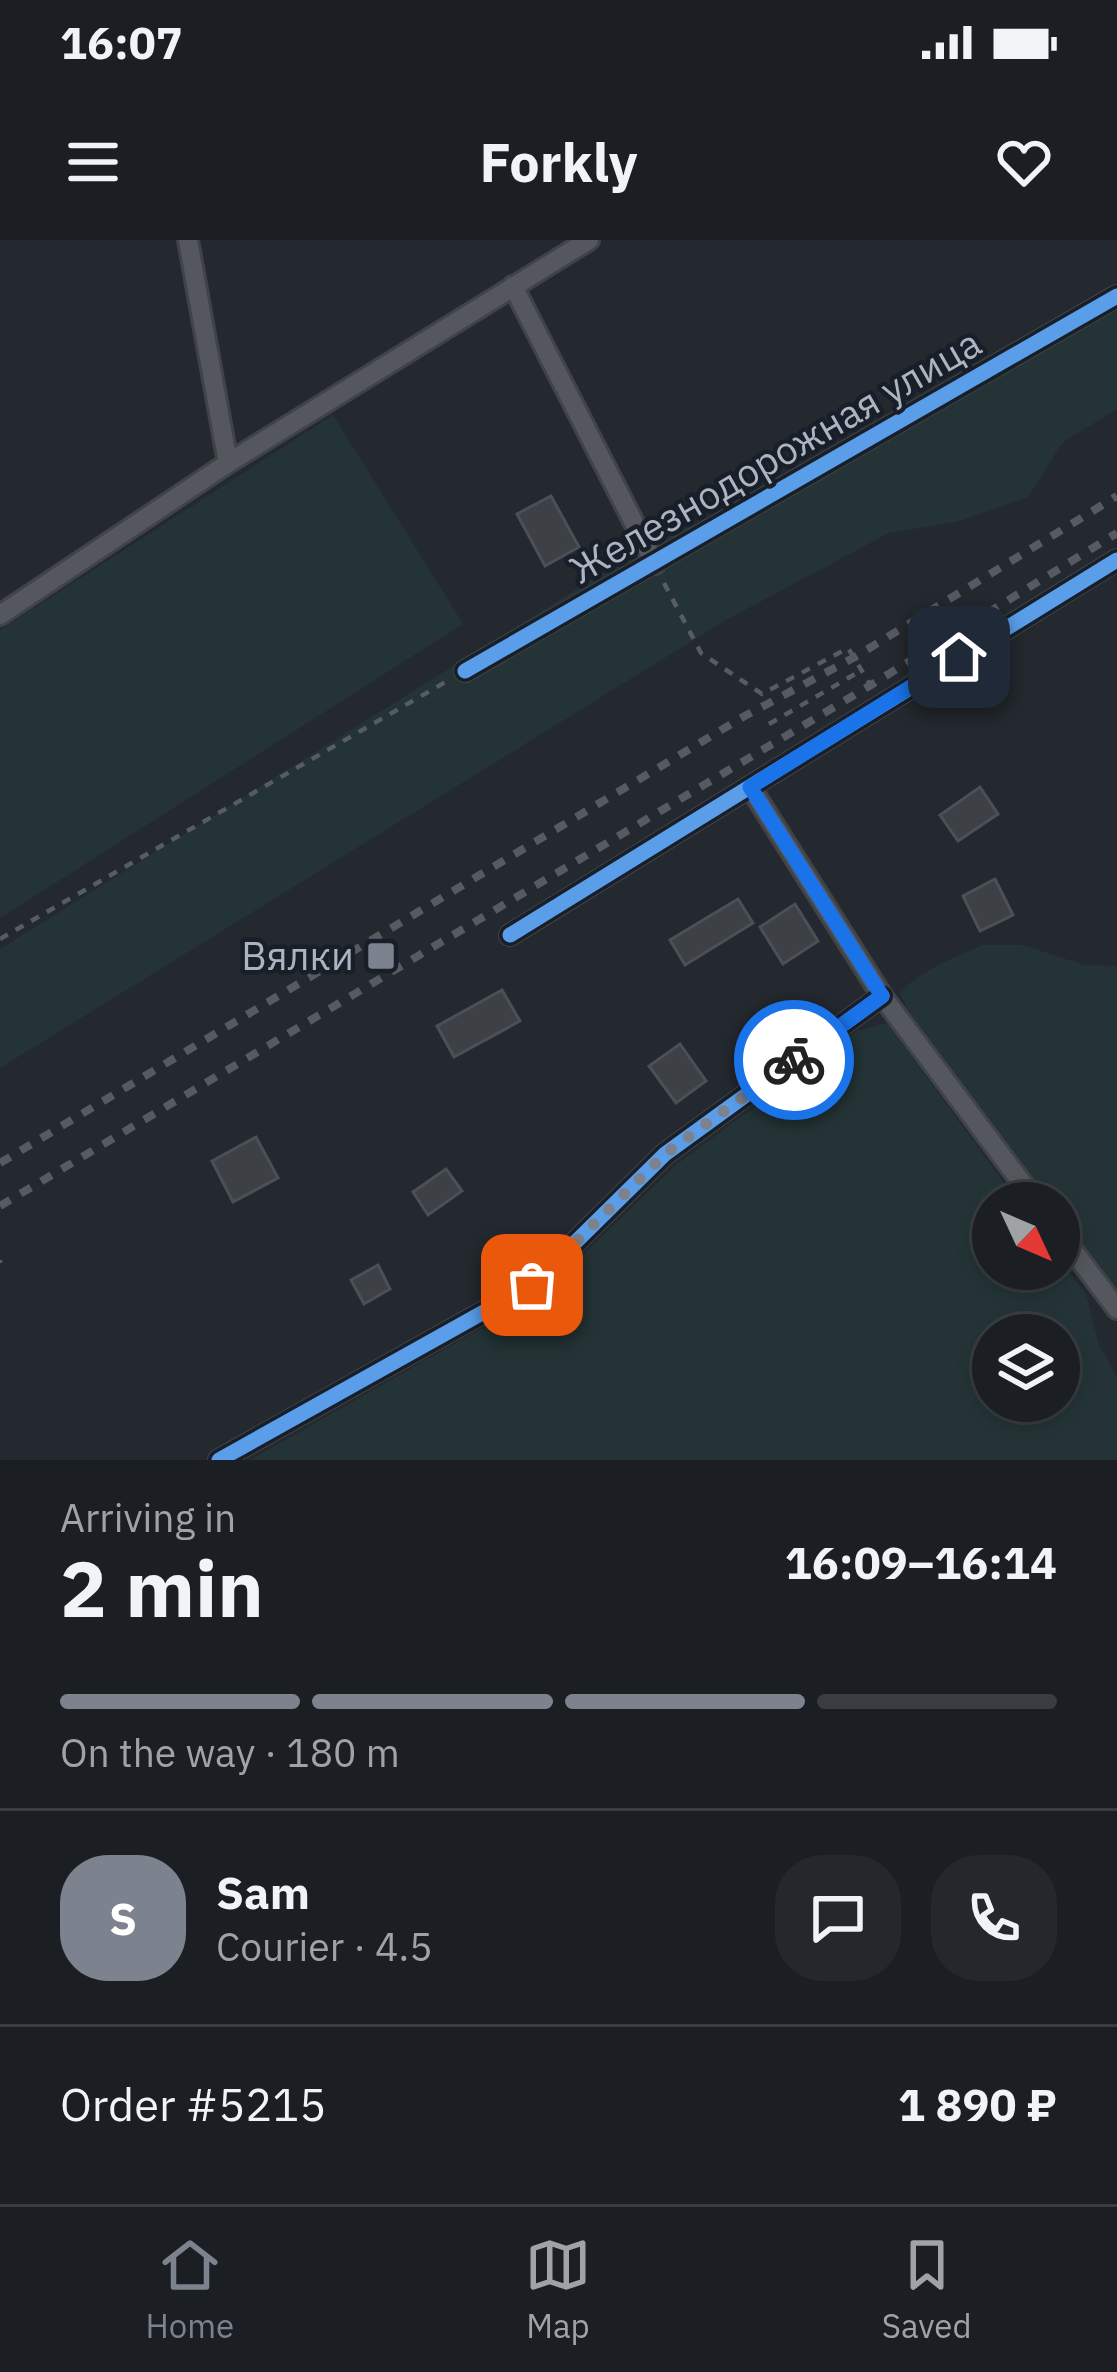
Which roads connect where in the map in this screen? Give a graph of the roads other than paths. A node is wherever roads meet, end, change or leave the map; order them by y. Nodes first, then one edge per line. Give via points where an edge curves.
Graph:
1 (188, 240) edge
2 (589, 240) edge
3 (513, 286) junction
4 (1117, 296) edge
5 (228, 464) junction
6 (1117, 560) edge
7 (655, 564) junction
8 (0, 615) edge
9 (465, 671) road end
10 (750, 787) junction
11 (510, 935) dead end
12 (882, 996) junction
13 (1021, 1182) edge
14 (1080, 1260) edge
15 (1117, 1310) edge
16 (218, 1460) edge

1 - 5 street
2 - 3 street
3 - 5 street
3 - 7 street
4 - 7 street, Железнодорожная улица
5 - 8 street
6 - 10 street
7 - 9 street, Железнодорожная улица
10 - 11 street
10 - 12 street
12 - 13 street
12 - 16 street via 665,1154 532,1285
14 - 15 street

